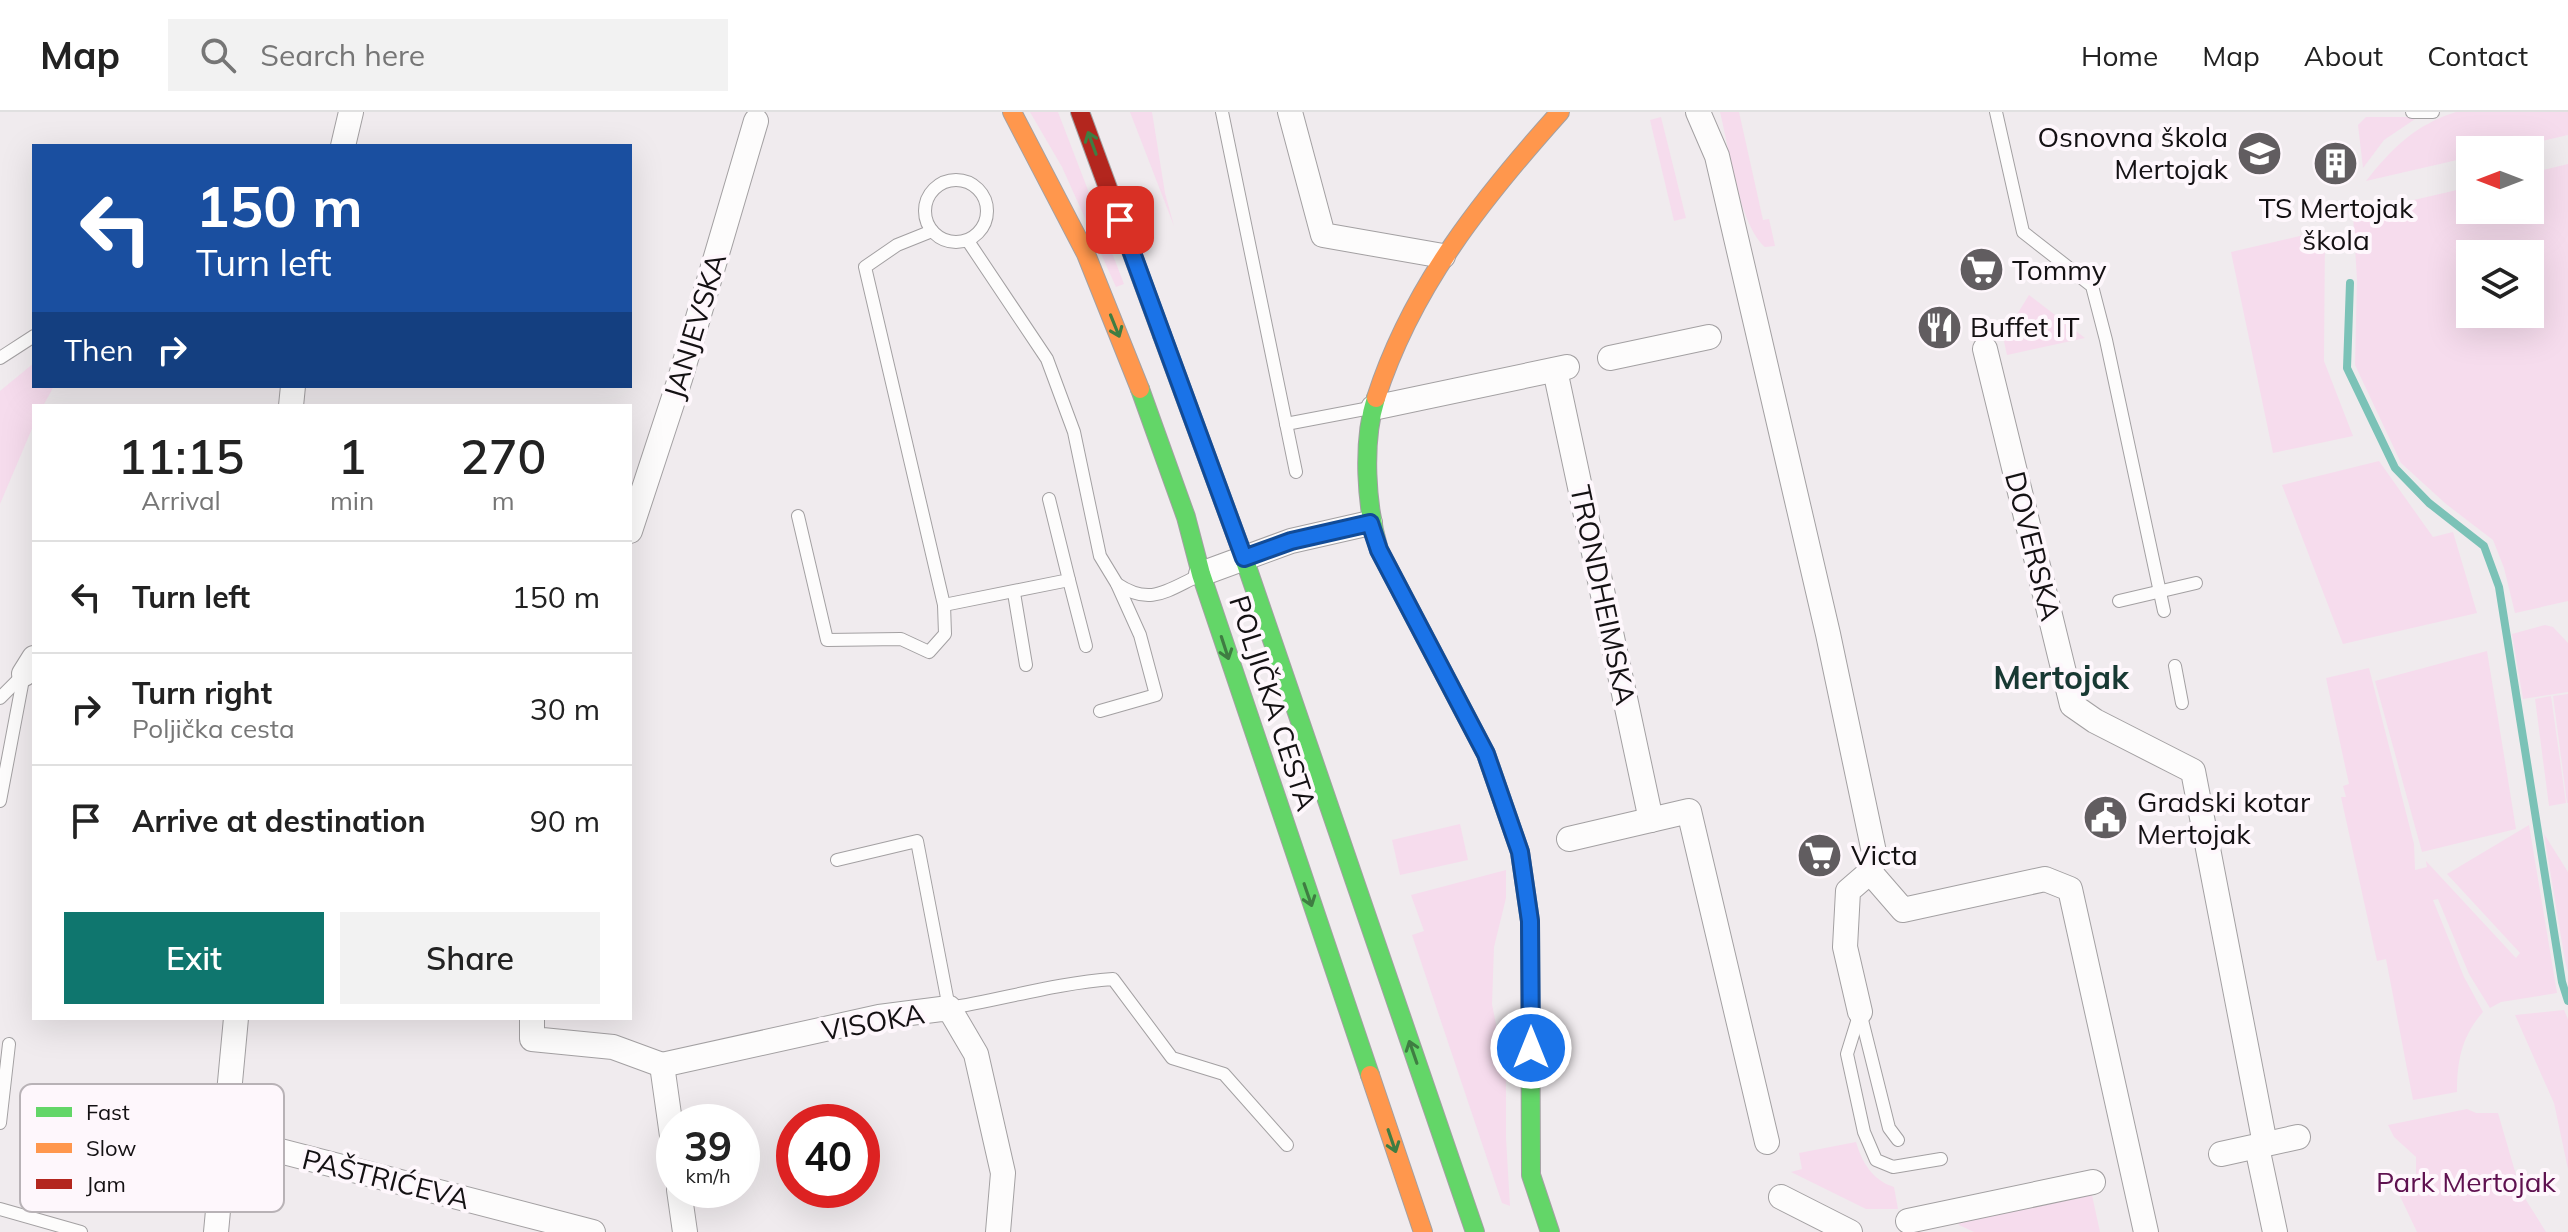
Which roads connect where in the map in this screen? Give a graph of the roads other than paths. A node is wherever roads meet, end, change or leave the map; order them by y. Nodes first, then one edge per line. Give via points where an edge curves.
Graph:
1 (351, 112) edge
2 (1012, 112) edge
3 (1080, 112) edge
4 (1222, 112) edge
5 (1290, 112) edge
6 (1560, 112) edge
7 (1698, 112) edge
8 (1996, 112) edge
9 (2412, 112) edge
10 (2433, 112) edge
11 (756, 121) dead end
12 (343, 144) edge
13 (932, 231) junction
14 (968, 241) junction
15 (1443, 256) junction
16 (32, 337) edge
17 (1709, 337) dead end
18 (1985, 349) dead end
19 (0, 358) edge
20 (1610, 358) dead end
21 (1373, 408) junction
22 (1286, 424) junction
23 (1296, 472) dead end
24 (1049, 499) dead end
25 (798, 516) dead end
26 (1370, 523) junction
27 (632, 525) edge
28 (1244, 558) junction
29 (1201, 574) junction
30 (1069, 580) junction
31 (2196, 583) dead end
32 (1117, 584) junction
33 (2160, 591) junction
34 (1014, 593) junction
35 (2119, 601) dead end
36 (944, 605) junction
37 (2164, 611) dead end
38 (1086, 646) dead end
39 (1026, 665) dead end
40 (29, 666) edge
41 (2175, 666) dead end
42 (0, 698) edge
43 (2182, 703) dead end
44 (1100, 711) dead end
45 (0, 801) edge
46 (1651, 820) junction
47 (1569, 839) dead end
48 (837, 860) dead end
49 (1870, 872) junction
50 (949, 1008) junction
51 (1860, 1012) junction
52 (236, 1020) edge
53 (532, 1020) edge
54 (9, 1044) dead end
55 (662, 1065) junction
56 (230, 1084) edge
57 (668, 1104) edge
58 (0, 1123) edge
59 (2298, 1137) dead end
60 (1898, 1140) dead end
61 (1767, 1142) dead end
62 (1287, 1145) dead end
63 (2261, 1146) junction
64 (284, 1152) edge
65 (2221, 1154) dead end
66 (1941, 1159) dead end
67 (2093, 1182) dead end
68 (1781, 1197) dead end
69 (682, 1208) edge
70 (0, 1209) edge
71 (218, 1212) edge
72 (1908, 1221) dead end
73 (79, 1232) edge
74 (216, 1232) edge
75 (593, 1232) edge
76 (685, 1232) edge
77 (998, 1232) edge
78 (1423, 1232) edge
79 (1475, 1232) edge
80 (1550, 1232) edge
81 (1850, 1232) edge
82 (2146, 1232) edge
83 (2275, 1232) edge

1 - 12 street
2 -> 29 main road, POLJIČKA CESTA via 1086,254 1127,353
28 -> 3 main road, POLJIČKA CESTA
4 - 22 lane
5 - 15 street via 1323,235
6 - 15 main road
7 - 49 street via 1717,156 1828,634 1875,857
8 - 33 lane via 2023,232 2092,286
9 - 10 lane
11 - 27 street, JANJEVSKA
13 - 14 lane via 949,242
13 - 14 lane via 926,222 926,200 941,184 962,180 981,191 988,210 983,228
13 - 36 lane via 897,245 865,267
14 - 32 lane via 1047,359 1074,432 1100,556
15 - 21 main road via 1395,343
16 - 19 lane
17 - 20 street
18 - 63 street, DOVERSKA via 2072,705 2193,771
21 - 22 lane
21 - 26 main road
21 - 46 street, TRONDHEIMSKA via 1561,369
22 - 23 lane
24 - 30 lane
25 - 36 lane via 827,640 901,639 929,652 945,634
26 - 28 street
26 - 80 main road via 1379,550 1486,754 1520,852 1530,921 1531,1175
28 - 29 street
79 -> 28 main road, POLJIČKA CESTA
29 - 32 lane via 1144,597
29 -> 78 main road, POLJIČKA CESTA
30 - 34 lane
30 - 38 lane
31 - 33 lane
32 - 44 lane via 1140,635 1156,695
33 - 35 lane
33 - 37 lane
34 - 36 lane
34 - 39 lane
40 - 42 lane
40 - 45 lane
41 - 43 lane
46 - 47 street
46 - 61 street via 1689,811
48 - 50 lane via 917,841
49 - 51 street via 1848,891 1845,947
49 - 82 street via 1903,910 2045,879 2070,889
50 - 55 street, VISOKA via 879,1017
50 - 62 lane via 1113,979 1172,1058 1224,1074
50 - 77 street, VISOKA via 976,1054 1000,1158
51 - 60 lane via 1889,1128
51 - 66 lane via 1847,1054 1864,1132 1876,1160 1893,1167
52 - 56 street
53 - 55 street via 532,1039 613,1047
54 - 58 lane
55 - 57 street
59 - 63 street
63 - 65 street
63 - 83 street, DOVERSKA
64 - 75 street, PAŠTRIĆEVA
67 - 72 street
68 - 81 street
69 - 76 street
70 - 73 lane
71 - 74 street

